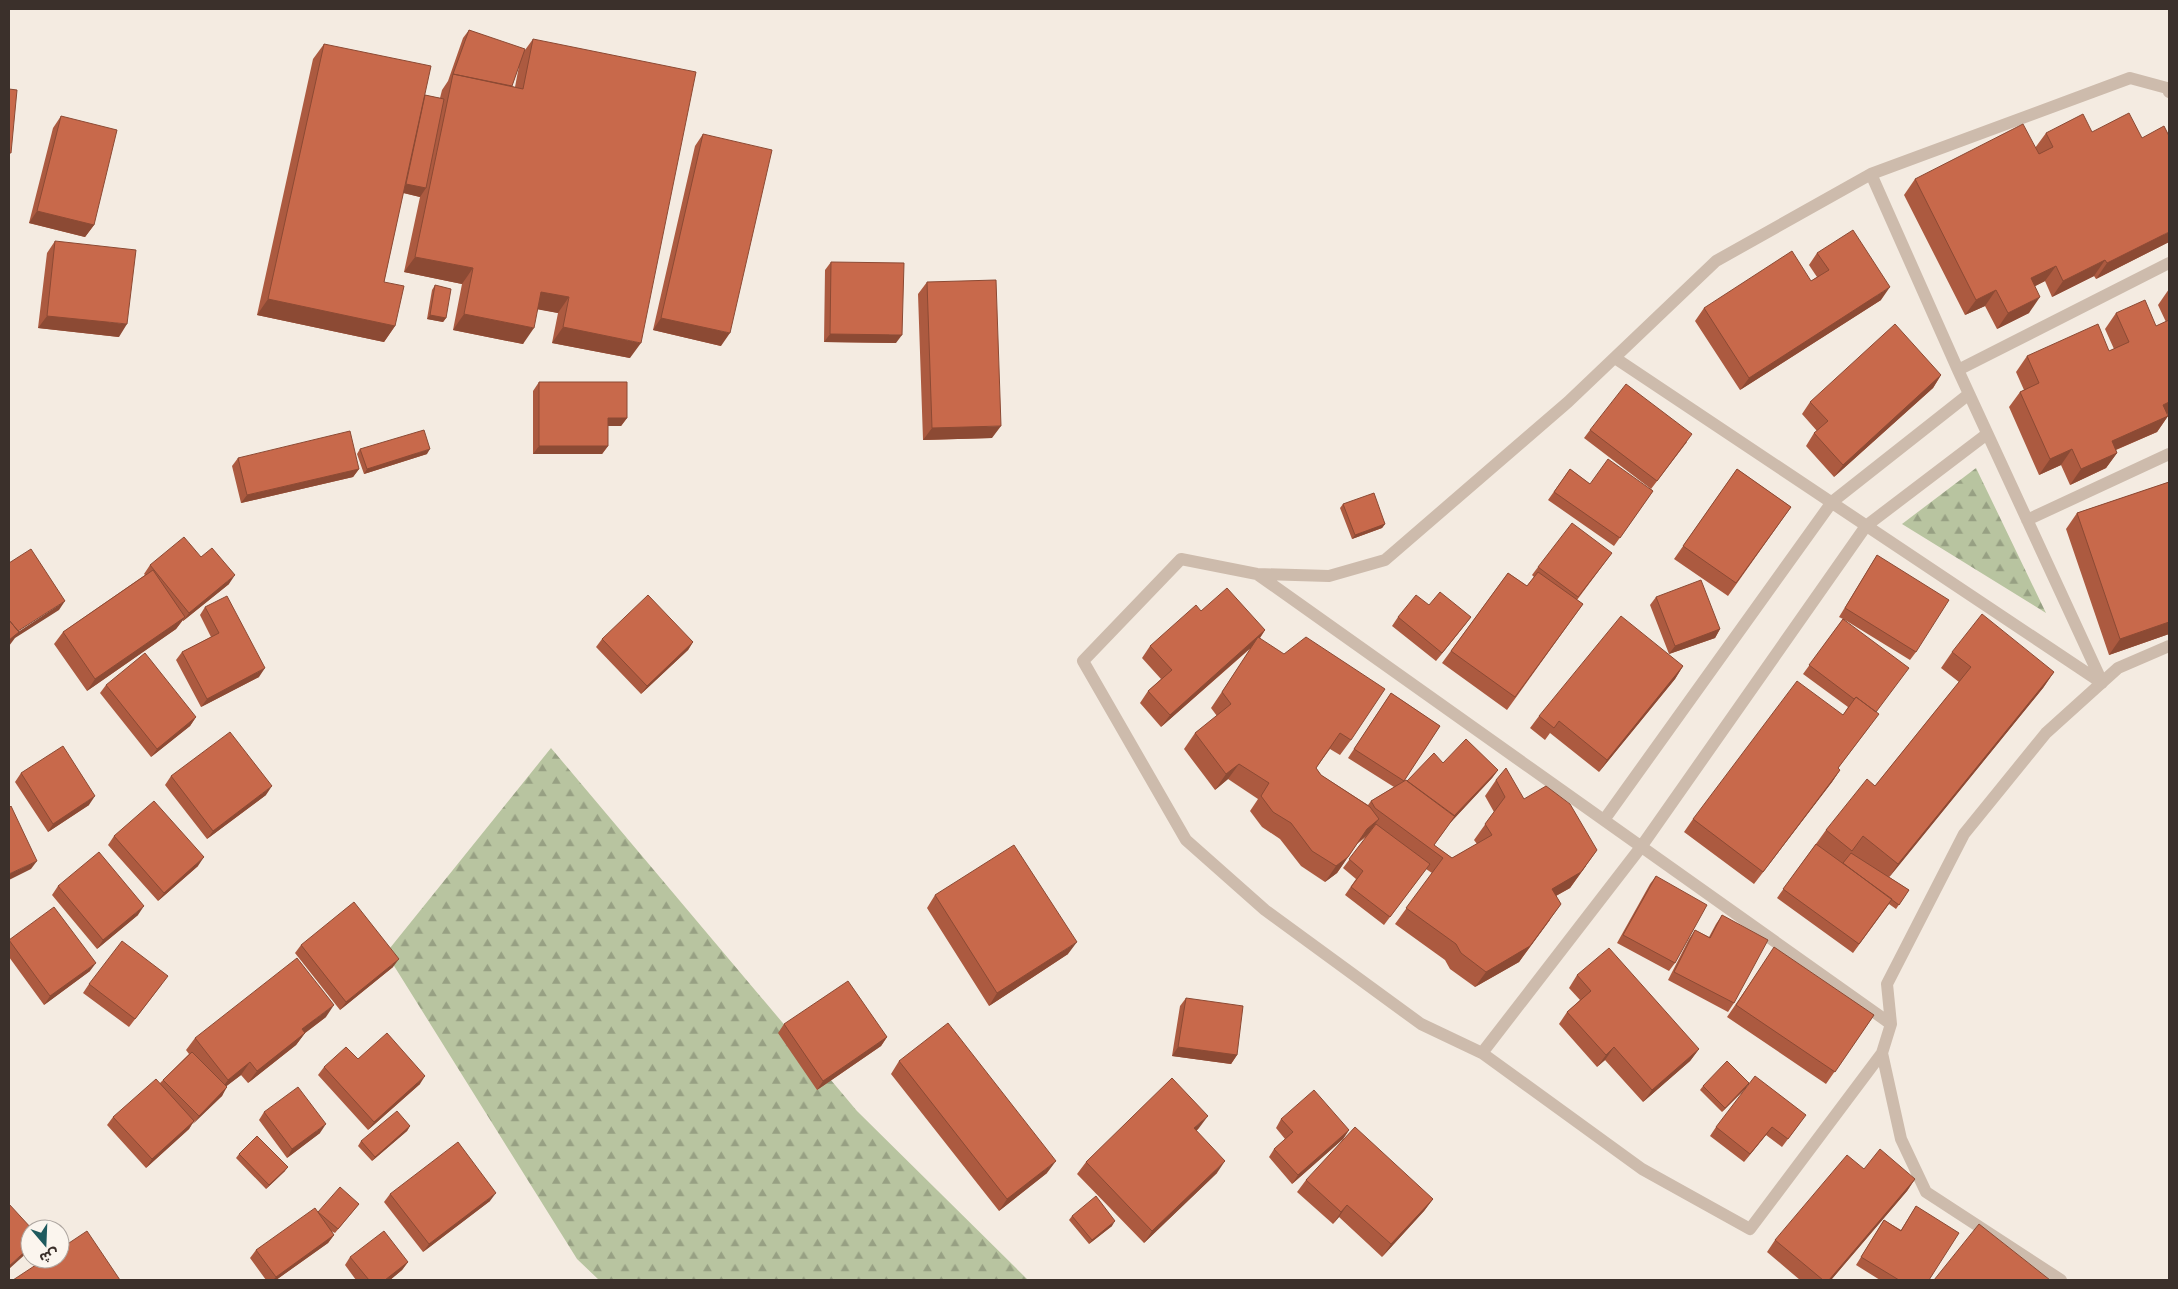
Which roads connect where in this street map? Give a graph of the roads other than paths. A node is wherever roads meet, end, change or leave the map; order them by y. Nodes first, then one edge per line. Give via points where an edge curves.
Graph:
1 (2169, 92) edge
2 (1871, 174) junction
3 (2169, 263) edge
4 (1615, 358) junction
5 (1958, 370) junction
6 (1969, 394) junction
7 (1987, 434) junction
8 (2169, 454) edge
9 (1832, 502) junction
10 (2027, 520) junction
11 (1866, 526) junction
12 (1257, 574) junction
13 (2169, 646) edge
14 (2102, 683) junction
15 (1604, 820) junction
16 (1641, 847) junction
17 (1891, 1024) junction
18 (1482, 1053) junction
19 (1882, 1053) junction
20 (2062, 1280) edge

1 - 2 street via 2167,88 2130,78
2 - 4 street via 1716,261
2 - 5 street
3 - 5 street
4 - 9 street
4 - 12 street via 1385,560 1328,576
5 - 6 street
6 - 7 street
6 - 9 street
7 - 10 street
7 - 11 street
8 - 10 street
9 - 11 street
9 - 15 street
10 - 14 street
11 - 14 street
11 - 16 street
12 - 15 street
12 - 18 street via 1181,560 1083,661 1186,840 1265,910 1421,1024
13 - 14 street via 2118,668
14 - 17 street via 2046,733 1964,834 1887,984
15 - 16 street
16 - 17 street
16 - 18 street
17 - 19 street
18 - 19 street via 1642,1169 1750,1229
19 - 20 street via 1901,1139 1926,1192

